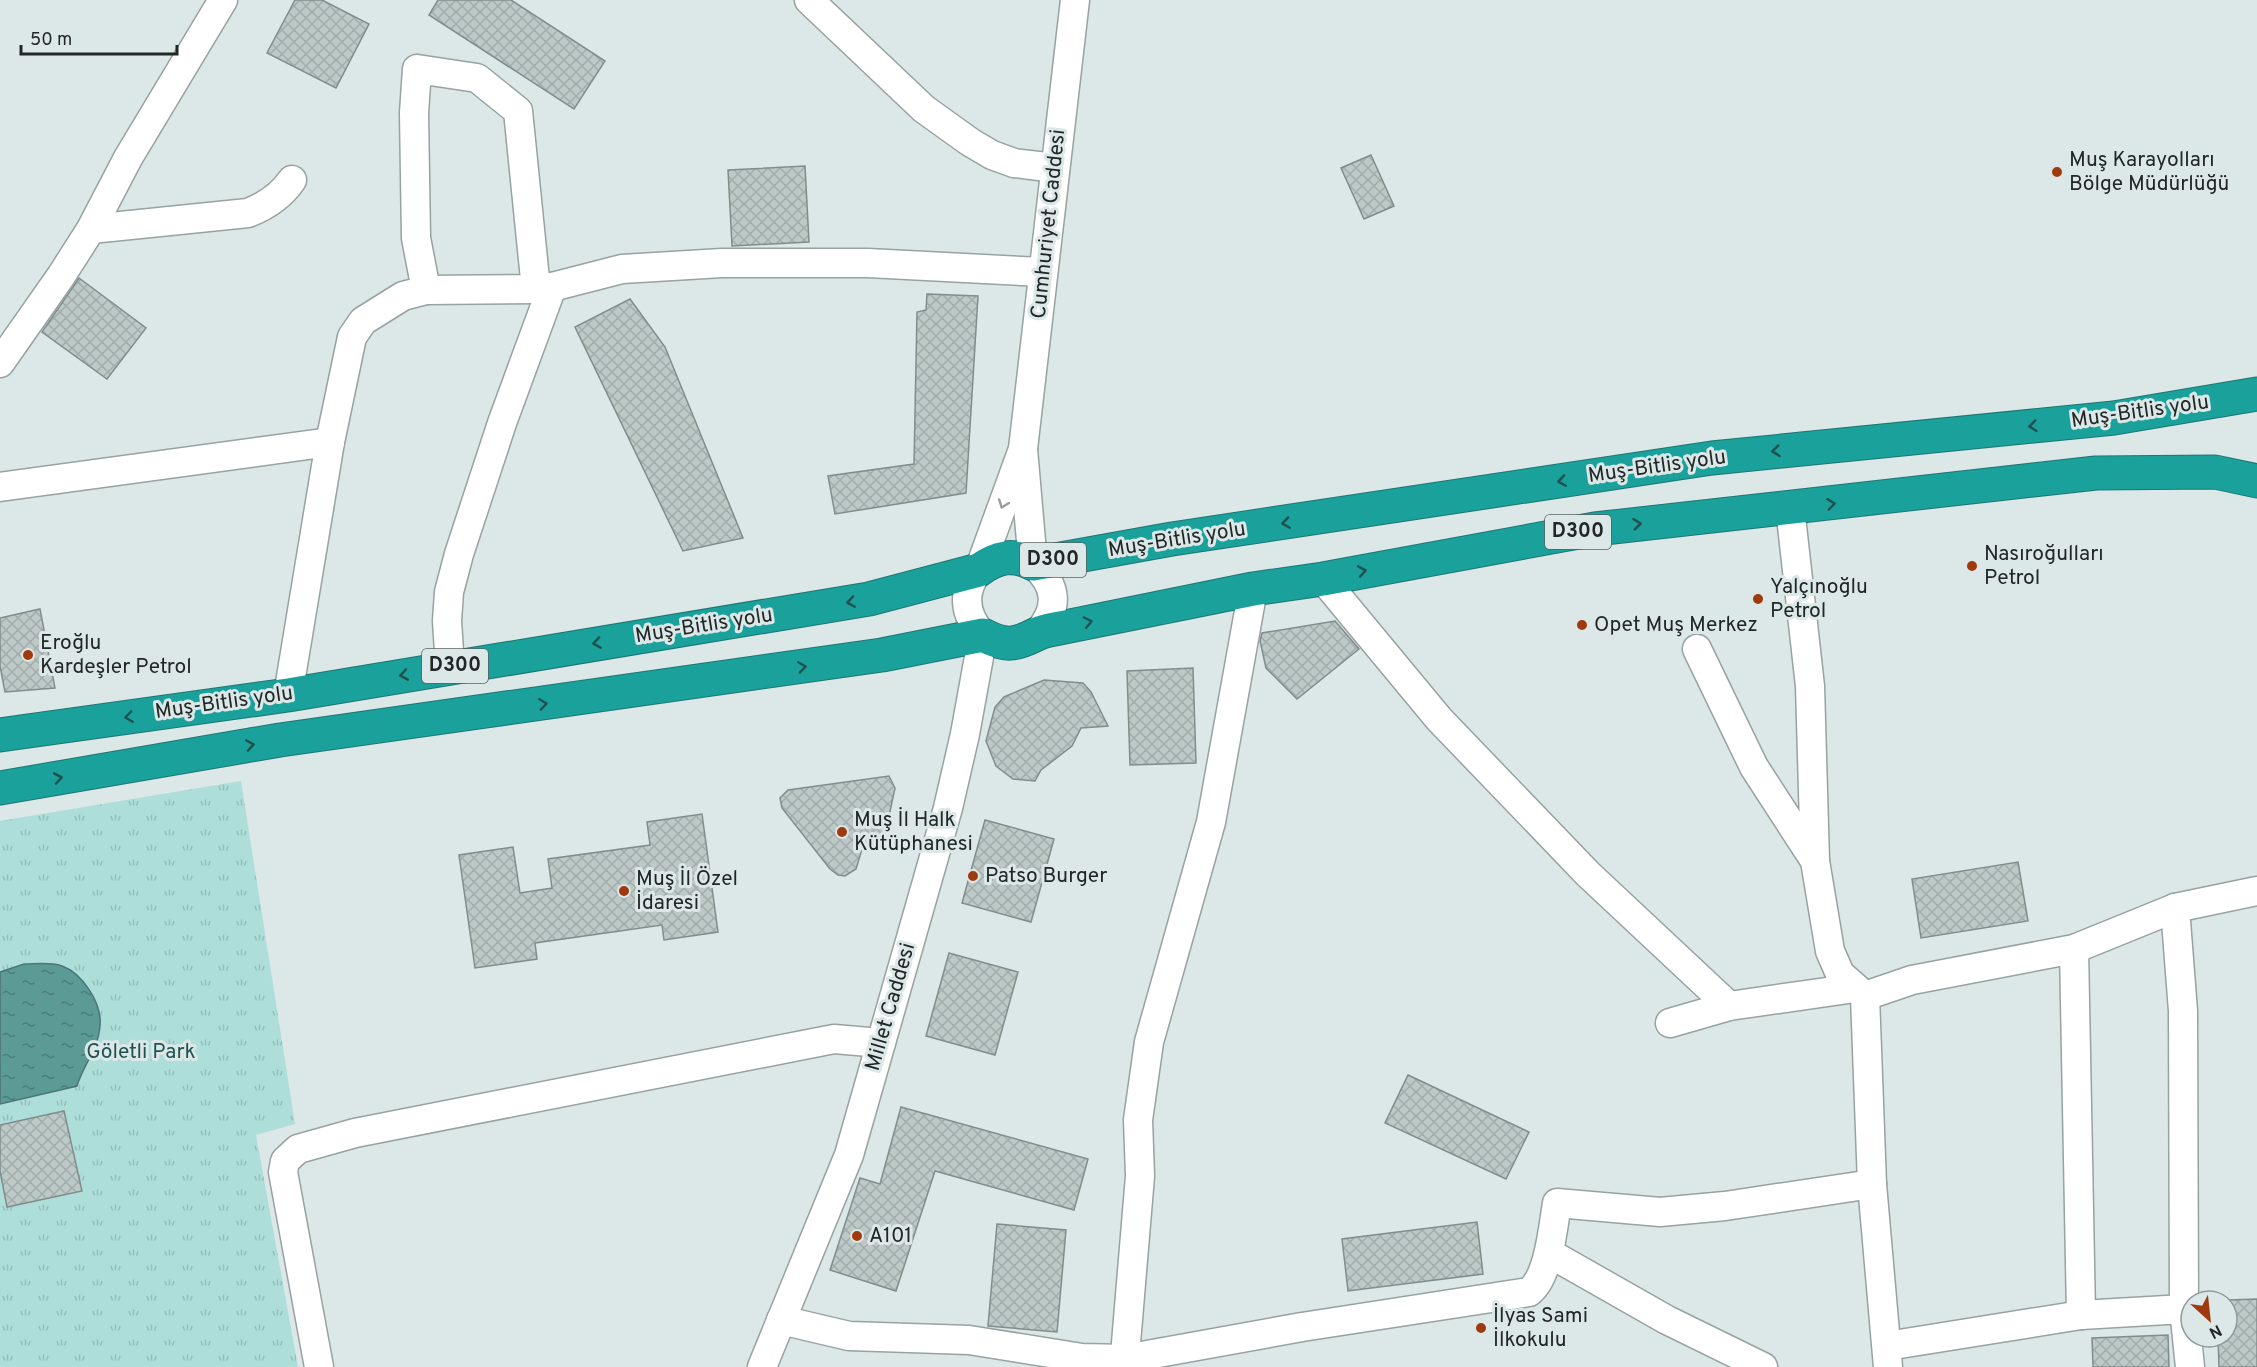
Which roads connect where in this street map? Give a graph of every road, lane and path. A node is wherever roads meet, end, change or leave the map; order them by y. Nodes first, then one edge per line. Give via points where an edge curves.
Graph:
1 (224, 0) edge
2 (809, 0) edge
3 (1076, 0) edge
4 (1055, 168) junction
5 (292, 180) dead end
6 (91, 229) junction
7 (1042, 272) junction
8 (544, 288) junction
9 (426, 290) junction
10 (0, 363) edge
11 (2257, 394) edge
12 (330, 442) junction
13 (1023, 449) junction
14 (2257, 481) edge
15 (0, 487) edge
16 (1790, 508) junction
17 (1033, 564) junction
18 (979, 570) junction
19 (1323, 579) junction
20 (1253, 589) junction
21 (1038, 633) junction
22 (983, 635) junction
23 (1697, 649) dead end
24 (450, 667) junction
25 (288, 694) junction
26 (0, 735) edge
27 (0, 788) edge
28 (1815, 861) junction
29 (2257, 891) edge
30 (2175, 908) junction
31 (2074, 949) junction
32 (1860, 992) junction
33 (1729, 1006) junction
34 (1670, 1023) dead end
35 (880, 1043) junction
36 (1872, 1184) junction
37 (1548, 1253) junction
38 (2184, 1289) edge
39 (2179, 1309) edge
40 (2081, 1315) junction
41 (781, 1320) junction
42 (2188, 1349) edge
43 (1887, 1356) edge
44 (1125, 1363) edge
45 (319, 1367) edge
46 (762, 1367) edge
47 (1763, 1367) edge
48 (2190, 1367) edge

1 - 6 street via 128,158
2 - 4 street via 924,109 970,142 1014,163
3 - 4 street, Cumhuriyet Caddesi
4 - 7 street, Cumhuriyet Caddesi
5 - 6 street via 285,191 248,213
6 - 10 street
7 - 8 street via 868,263 722,263 622,269
7 - 13 street, Cumhuriyet Caddesi
8 - 9 street
8 - 9 street via 518,111 477,78 417,69 416,238
8 - 24 street via 449,592
9 - 12 street via 403,296 381,309 363,321 352,337
11 -> 17 highway, Muş-Bitlis yolu / D300 via 2114,418 1712,458 1172,539
12 - 15 street
12 - 25 street
13 - 17 street, Cumhuriyet Caddesi
13 -> 18 street, Cumhuriyet Caddesi
16 -> 14 highway, D300 via 2096,473 2215,472
19 -> 16 highway, D300 via 1595,529
16 - 28 street via 1810,686
17 - 18 highway, Muş-Bitlis yolu / D300 via 1005,557
17 - 21 street via 1044,574 1053,593 1047,622
18 - 22 street, Cumhuriyet Caddesi via 967,590 966,603 968,615
18 -> 24 highway, Muş-Bitlis yolu / D300 via 869,599
19 - 20 highway, D300
19 - 33 street via 1447,728 1588,874
21 -> 20 highway, D300
20 - 44 street via 1211,822 1149,1042 1138,1120 1140,1176
21 - 22 highway, D300 via 1010,644
27 -> 22 highway, D300 via 280,740 882,655
22 - 35 street, Millet Caddesi via 948,808
23 - 28 street via 1754,767
24 -> 25 highway, Muş-Bitlis yolu / D300
25 -> 26 highway, Muş-Bitlis yolu / D300
28 - 32 street via 1830,951 1840,974
29 - 30 street
30 - 31 street
30 - 38 street via 2182,1011
31 - 32 street
31 - 40 street
32 - 33 street
32 - 36 street
33 - 34 street
35 - 41 street, Millet Caddesi via 849,1155
35 - 45 street via 834,1039 355,1133 298,1149 285,1161 283,1172
36 - 37 street via 1660,1212 1557,1203
36 - 43 street
37 - 44 street via 1536,1287 1529,1292 1302,1327
37 - 47 street via 1666,1320
39 - 40 street
40 - 43 street
41 - 44 street via 849,1336 969,1340
41 - 46 street, Millet Caddesi
42 - 48 street

